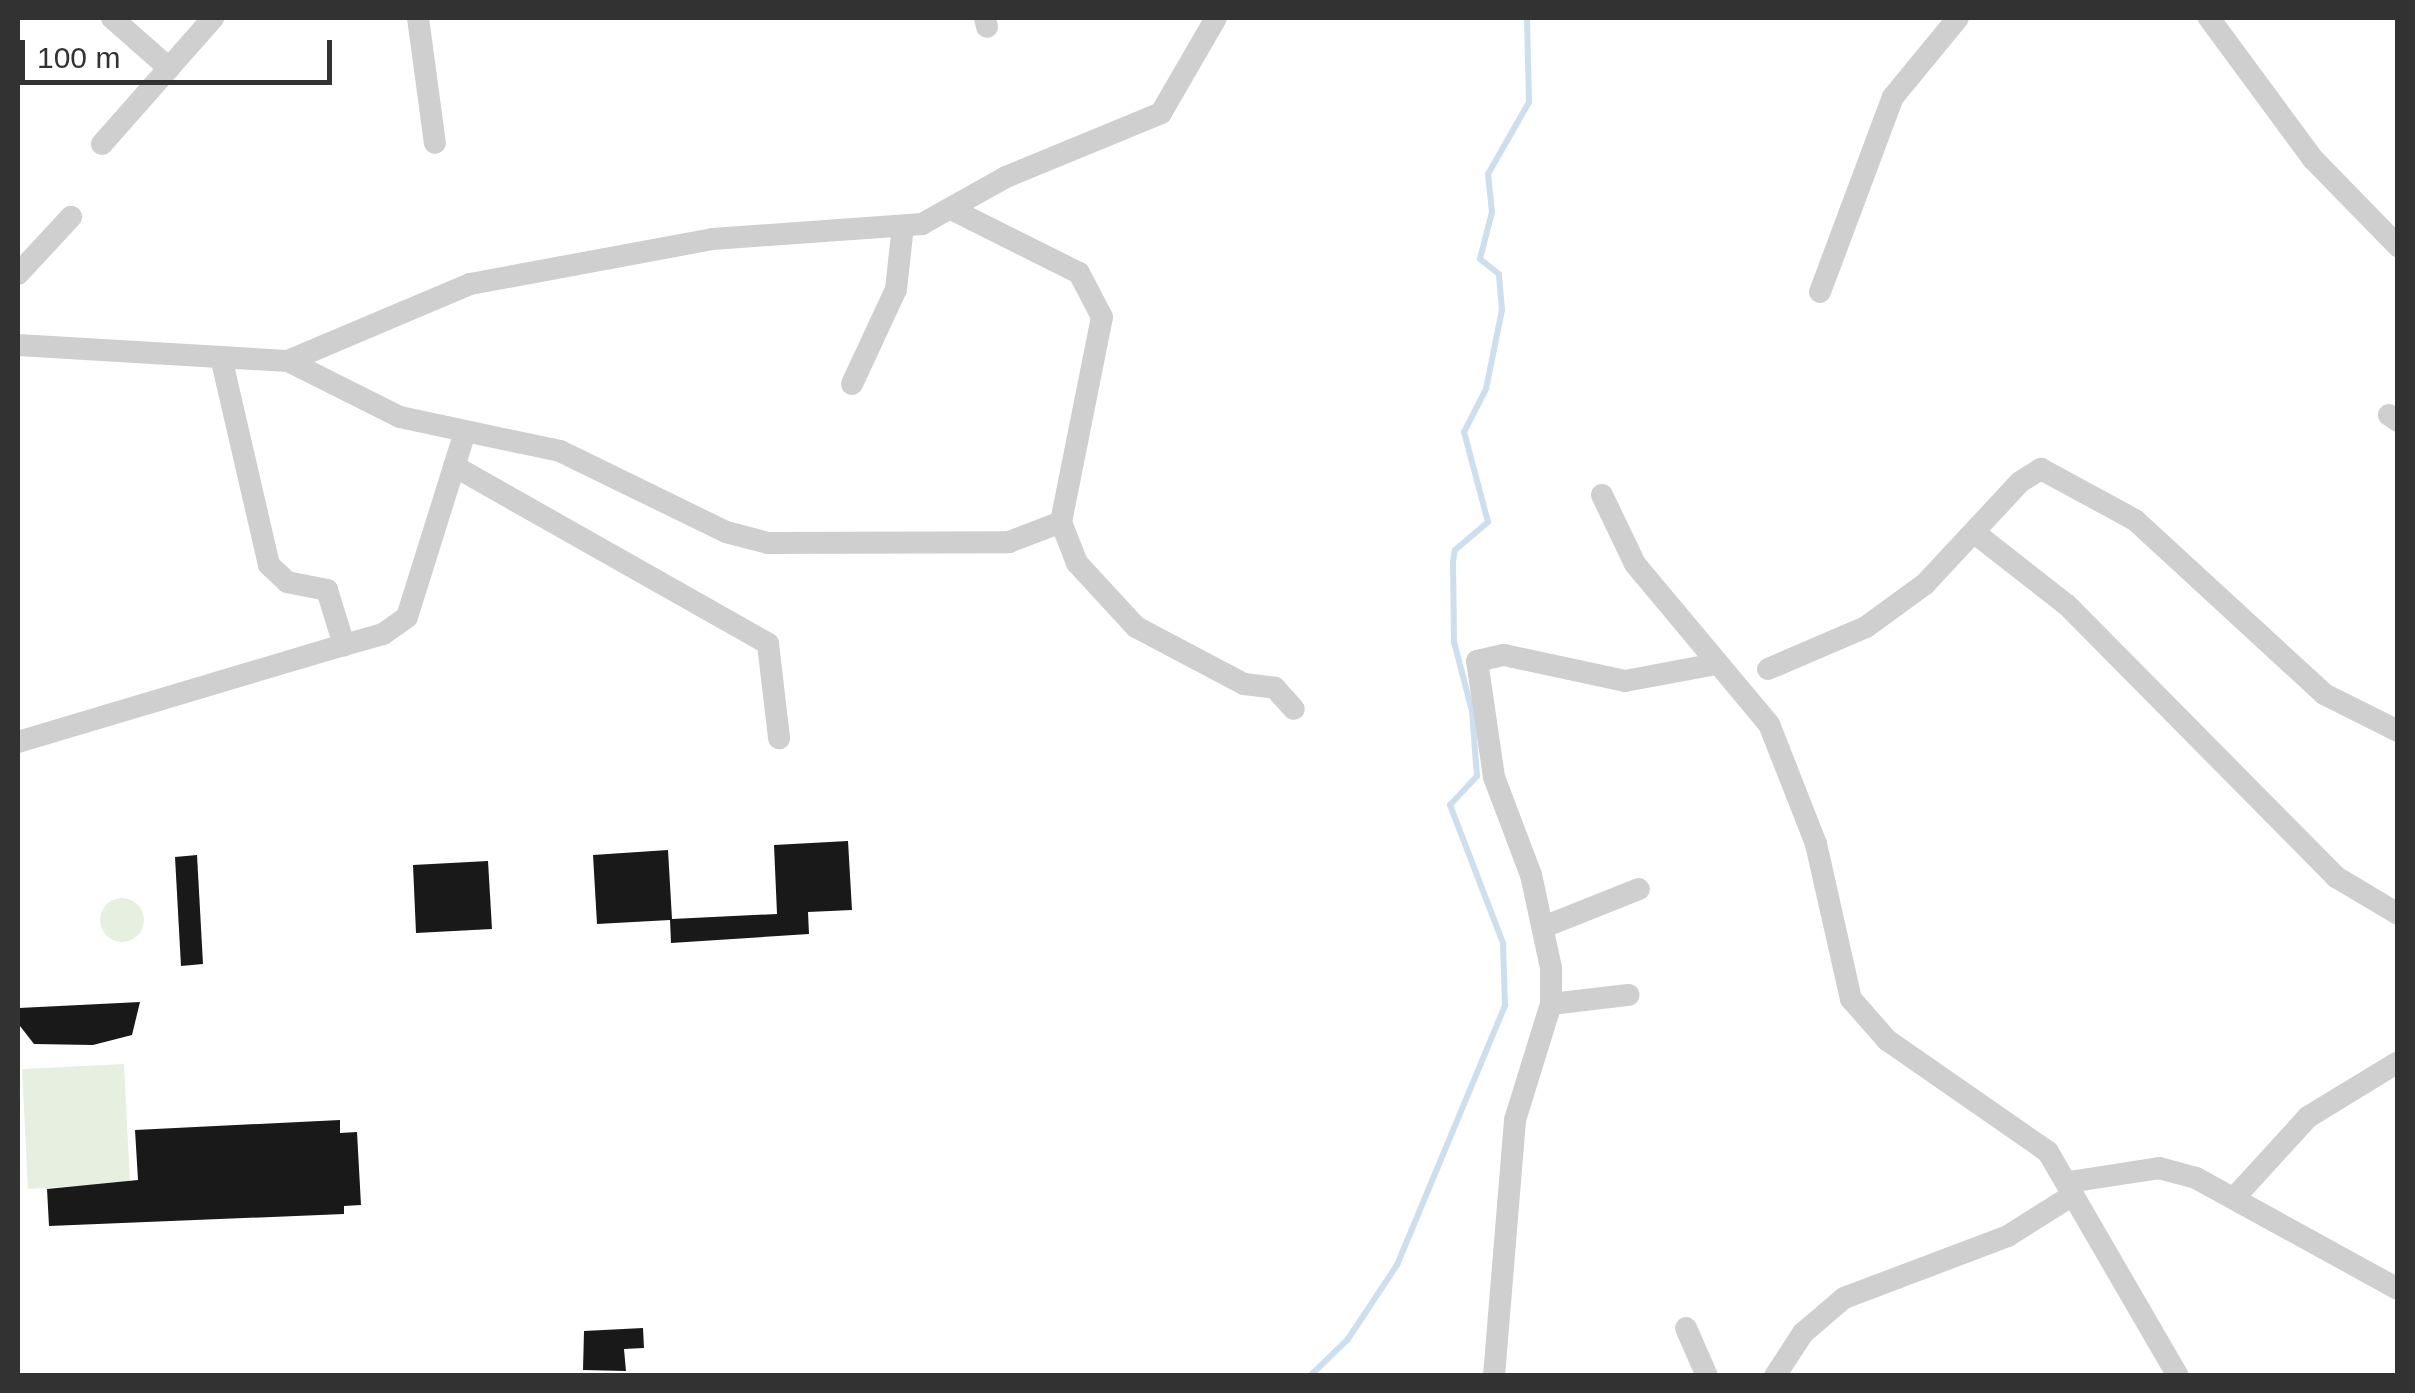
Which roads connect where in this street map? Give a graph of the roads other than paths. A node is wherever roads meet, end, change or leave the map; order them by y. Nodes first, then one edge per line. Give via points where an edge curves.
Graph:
1 (112, 18) edge
2 (214, 18) edge
3 (418, 18) edge
4 (1216, 18) edge
5 (1958, 18) edge
6 (2209, 18) edge
7 (169, 68) junction
8 (102, 144) dead end
9 (436, 144) dead end
10 (952, 208) junction
11 (71, 217) dead end
12 (903, 226) junction
13 (2398, 246) edge
14 (18, 274) edge
15 (1820, 292) dead end
16 (18, 344) edge
17 (220, 357) junction
18 (288, 361) junction
19 (852, 384) dead end
20 (464, 435) junction
21 (454, 466) junction
22 (1602, 495) dead end
23 (1061, 522) junction
24 (1976, 534) junction
25 (344, 644) junction
26 (1716, 664) junction
27 (1768, 669) dead end
28 (1294, 709) dead end
29 (2398, 731) edge
30 (779, 738) dead end
31 (18, 742) edge
32 (1639, 889) dead end
33 (2398, 914) edge
34 (1546, 926) junction
35 (1628, 995) dead end
36 (1551, 1004) junction
37 (2398, 1062) edge
38 (2071, 1188) junction
39 (2235, 1198) junction
40 (2398, 1290) edge
41 (1686, 1328) dead end
42 (1494, 1376) edge
43 (1707, 1376) edge
44 (1775, 1376) edge
45 (2178, 1376) edge

1 - 7 street
2 - 7 street
3 - 9 street
4 - 10 street via 1160,113 1021,170
5 - 15 street via 1893,98
6 - 13 street via 2313,159
7 - 8 street
10 - 12 street
10 - 23 street via 1078,273 1096,294 1102,317
11 - 14 street
12 - 18 street via 713,239 470,284
12 - 19 street via 896,289
16 - 17 street
17 - 18 street
17 - 25 street via 269,565 287,582 327,590
18 - 20 street via 368,404
20 - 21 street
20 - 23 street via 560,451 726,532 768,543 1009,542
21 - 25 street via 407,617 383,634
21 - 30 street via 768,644
22 - 26 street via 1635,564
23 - 28 street via 1077,563 1136,627 1258,690 1275,688
24 - 27 street via 1866,627
24 - 29 street via 2020,482 2050,471 2170,548 2324,694
24 - 33 street via 2067,605 2336,878
25 - 31 street
26 - 34 street via 1625,680 1480,656 1503,814
26 - 38 street via 1768,724 1792,773 1851,999 1887,1040 2048,1152
32 - 34 street
34 - 36 street
35 - 36 street
36 - 42 street via 1515,1120
37 - 39 street via 2308,1117
38 - 39 street via 2159,1168
38 - 44 street via 2008,1236 1844,1298 1803,1333
38 - 45 street
39 - 40 street
41 - 43 street

